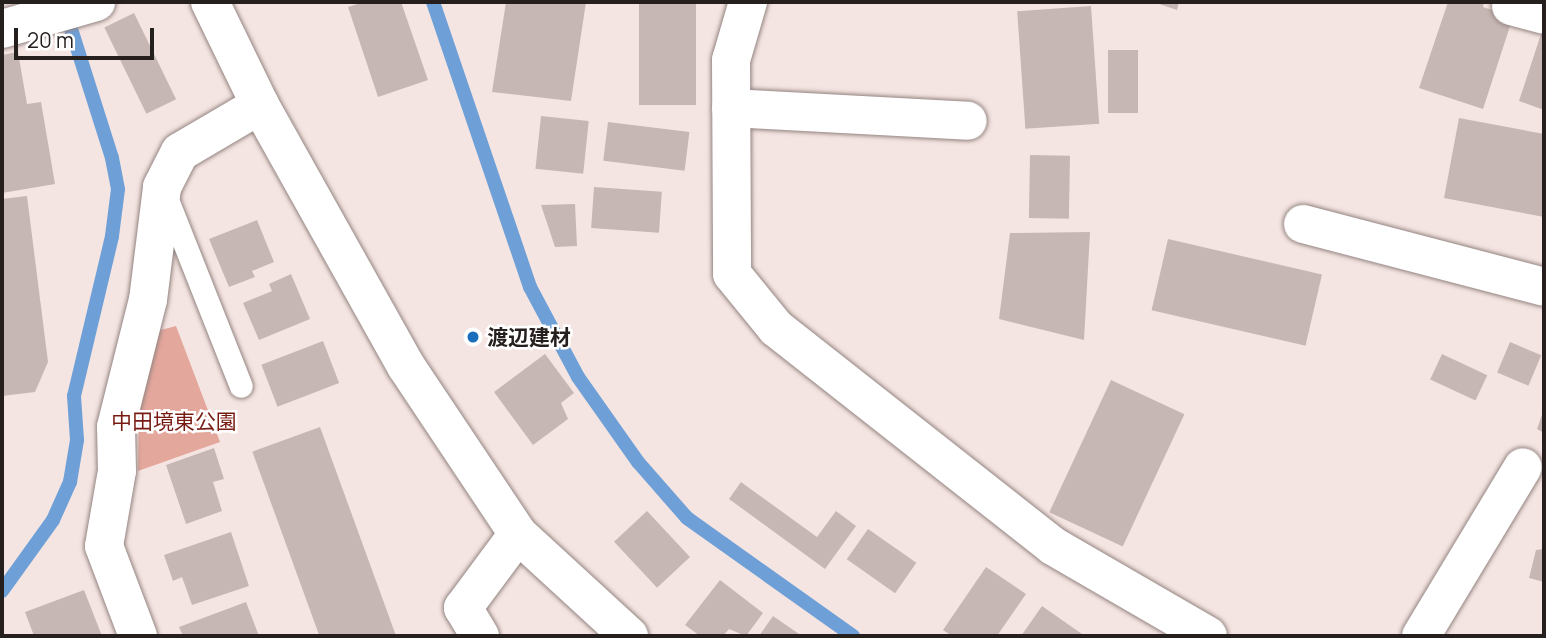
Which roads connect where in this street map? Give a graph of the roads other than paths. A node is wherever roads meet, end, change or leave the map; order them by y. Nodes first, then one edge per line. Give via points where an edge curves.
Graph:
1 (210, 2) edge
2 (748, 2) edge
3 (90, 4) edge
4 (2, 29) edge
5 (260, 105) junction
6 (731, 108) junction
7 (968, 121) dead end
8 (162, 187) junction
9 (1303, 224) dead end
10 (1544, 287) edge
11 (241, 386) dead end
12 (1523, 467) dead end
13 (518, 534) junction
14 (138, 636) edge
15 (480, 636) edge
16 (629, 636) edge
17 (1208, 636) edge
18 (1421, 636) edge

1 - 5 street
2 - 6 street via 731,60
3 - 4 street
5 - 8 street via 180,152
5 - 13 street via 405,366
6 - 7 street
6 - 17 street via 732,274 776,328 1053,546
8 - 11 lane
8 - 14 street via 148,300 116,427 117,471 104,546
9 - 10 street
12 - 18 street
13 - 15 street via 463,608
13 - 16 street

